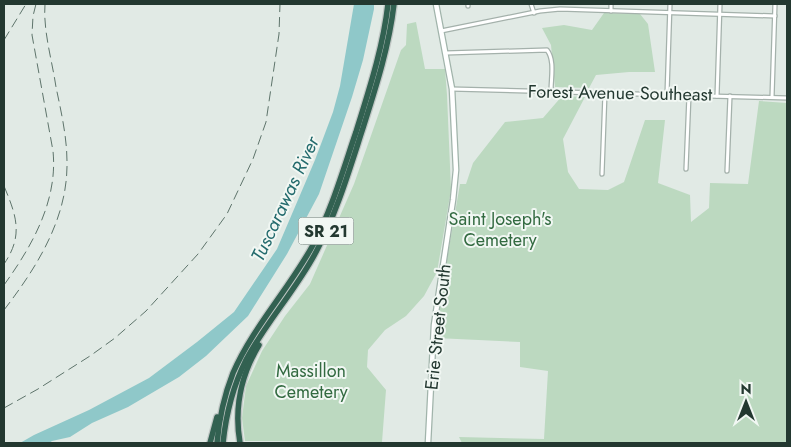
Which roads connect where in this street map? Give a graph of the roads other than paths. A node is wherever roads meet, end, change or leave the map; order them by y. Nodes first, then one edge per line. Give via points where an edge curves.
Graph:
1 (384, 4) edge
2 (388, 4) edge
3 (394, 4) edge
4 (436, 4) edge
5 (531, 4) edge
6 (611, 4) edge
7 (670, 4) edge
8 (720, 4) edge
9 (775, 4) edge
10 (611, 11) junction
11 (534, 13) junction
12 (669, 13) junction
13 (719, 14) junction
14 (775, 16) junction
15 (442, 31) junction
16 (446, 53) junction
17 (377, 61) junction
18 (452, 89) junction
19 (551, 91) junction
20 (605, 93) junction
21 (667, 94) junction
22 (688, 95) junction
23 (717, 96) junction
24 (730, 96) junction
25 (772, 97) junction
26 (787, 98) edge
27 (686, 169) dead end
28 (727, 171) dead end
29 (602, 174) dead end
30 (281, 306) junction
31 (256, 332) junction
32 (210, 443) edge
33 (217, 443) edge
34 (223, 443) edge
35 (240, 443) edge
36 (428, 443) edge

1 - 17 highway
2 - 17 highway, SR 21
3 - 30 highway, SR 21 via 386,51 339,202 316,252
4 - 15 main road, Erie Street South
5 - 11 street
6 - 10 street
7 - 12 street
8 - 13 street
9 - 14 street
10 - 11 street via 560,9
10 - 12 street
11 - 15 street
12 - 13 street
12 - 21 street
13 - 14 street
13 - 23 street
14 - 25 street
15 - 16 main road, Erie Street South
16 - 18 main road, Erie Street South
16 - 19 street via 547,50 552,63
17 - 31 highway, SR 21 via 326,217 300,268
18 - 19 street, Forest Avenue Southeast
18 - 36 main road, Erie Street South via 456,177 434,324
19 - 20 street, Forest Avenue Southeast
20 - 21 street, Forest Avenue Southeast
20 - 29 street
21 - 22 street, Forest Avenue Southeast
22 - 23 street, Forest Avenue Southeast
22 - 27 street
23 - 24 street, Forest Avenue Southeast
24 - 25 street, Forest Avenue Southeast
24 - 28 street
25 - 26 street, Forest Avenue Southeast
30 - 34 highway, SR 21 via 257,341 238,378 227,414
30 - 35 highway via 256,350 240,390
31 - 32 highway via 232,370
31 - 33 highway, SR 21 via 228,386

